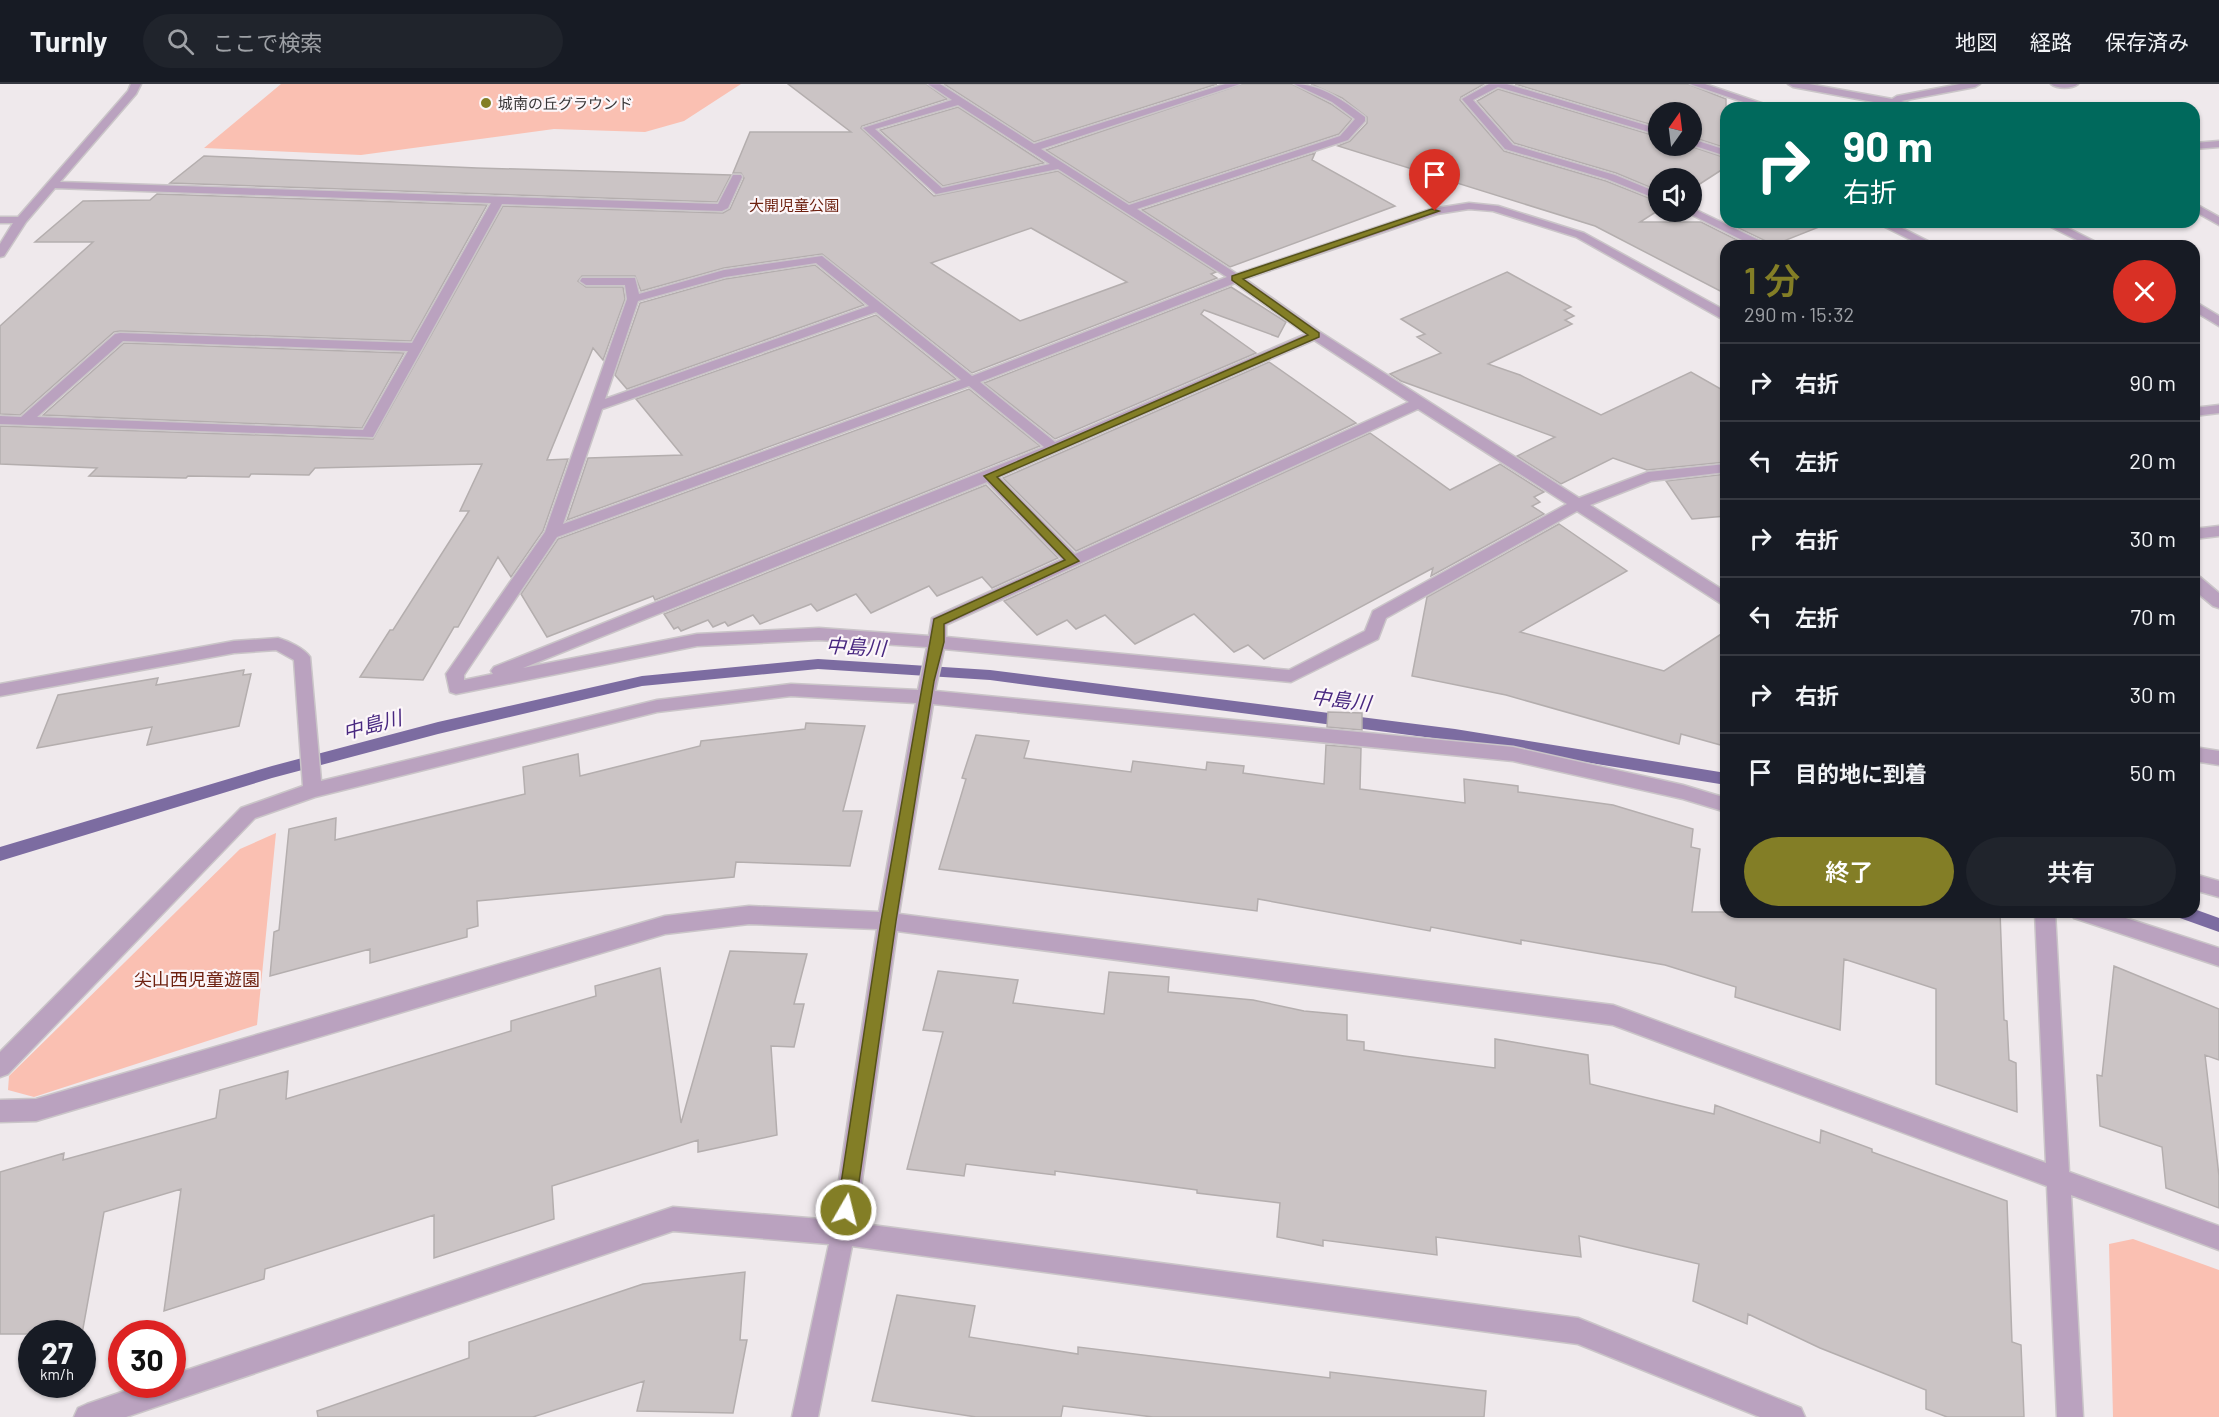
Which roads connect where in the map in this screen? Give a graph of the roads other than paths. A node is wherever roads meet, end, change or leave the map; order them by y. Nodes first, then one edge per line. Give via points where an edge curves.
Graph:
1 (136, 84) edge
2 (934, 84) edge
3 (1235, 84) edge
4 (1299, 84) edge
5 (1695, 84) edge
6 (1793, 84) edge
7 (1975, 84) edge
8 (2056, 84) edge
9 (2073, 84) edge
10 (960, 101) junction
11 (1886, 101) junction
12 (1753, 102) edge
13 (1891, 102) edge
14 (1648, 129) edge
15 (2219, 144) edge
16 (1702, 145) edge
17 (2200, 146) edge
18 (1033, 148) junction
19 (1720, 151) edge
20 (1059, 165) junction
21 (737, 177) dead end
22 (52, 185) junction
23 (1648, 192) edge
24 (499, 200) junction
25 (1127, 209) junction
26 (2200, 210) edge
27 (1702, 216) edge
28 (0, 220) edge
29 (21, 220) junction
30 (2219, 222) edge
31 (1720, 225) edge
32 (1726, 228) edge
33 (1894, 228) edge
34 (2060, 228) edge
35 (1751, 240) edge
36 (1919, 240) edge
37 (2085, 240) edge
38 (0, 253) edge
39 (1236, 278) junction
40 (586, 282) dead end
41 (633, 299) junction
42 (878, 307) junction
43 (2200, 309) edge
44 (1720, 313) edge
45 (2219, 322) edge
46 (1315, 335) junction
47 (417, 347) junction
48 (971, 381) junction
49 (1419, 403) junction
50 (598, 406) junction
51 (2219, 409) edge
52 (2200, 411) edge
53 (0, 420) edge
54 (24, 421) junction
55 (1054, 448) junction
56 (1720, 469) edge
57 (989, 476) junction
58 (1576, 505) junction
59 (2219, 531) edge
60 (552, 533) junction
61 (2200, 533) edge
62 (1073, 561) junction
63 (2200, 586) edge
64 (1720, 596) edge
65 (2219, 602) edge
66 (936, 649) junction
67 (456, 688) junction
68 (927, 689) junction
69 (0, 690) edge
70 (2200, 755) edge
71 (2219, 758) edge
72 (313, 790) junction
73 (1720, 803) edge
74 (2200, 884) edge
75 (2219, 889) edge
76 (2045, 918) edge
77 (2100, 918) edge
78 (888, 921) junction
79 (2219, 957) edge
80 (0, 1067) edge
81 (0, 1111) edge
82 (2058, 1179) junction
83 (843, 1233) junction
84 (2219, 1238) edge
85 (87, 1417) edge
86 (805, 1417) edge
87 (1792, 1417) edge
88 (2070, 1417) edge

1 - 22 street
2 - 10 street
3 - 18 street
4 - 25 street via 1336,100 1361,119 1344,138
5 - 12 street
6 - 11 street
7 - 11 street
8 - 9 street
10 - 18 street
10 - 20 street via 868,128 940,192
11 - 13 street
14 - 23 street via 1497,84 1467,99 1509,147 1611,177
15 - 17 street
16 - 19 street
18 - 20 street
20 - 25 street
21 - 24 street via 722,208
22 - 24 street
22 - 29 street
24 - 47 street
25 - 39 street
26 - 30 street
27 - 31 street
28 - 29 street
29 - 38 street
32 - 35 street
33 - 36 street
34 - 37 street
39 - 44 street via 1435,211 1469,206 1494,208 1580,235
39 - 46 street
39 - 48 street
40 - 41 street via 631,281
41 - 42 street via 724,274 818,259
41 - 50 street
42 - 48 street
42 - 50 street
43 - 45 street
46 - 49 street
46 - 55 street
47 - 54 street via 120,336
47 - 54 street via 368,434
48 - 55 street
48 - 60 street
49 - 58 street
49 - 62 street
50 - 60 street
51 - 52 street
53 - 54 street
55 - 57 street
56 - 58 street via 1648,477
57 - 62 street
57 - 67 street
58 - 64 street
58 - 66 street via 1379,615 1372,635 1291,676
59 - 61 street
60 - 67 street via 455,674
62 - 66 street via 938,622
63 - 65 street
66 - 67 street via 819,634 697,640
66 - 68 street
68 - 72 street via 791,690 657,706
68 - 73 street via 1513,754
68 - 78 street
69 - 72 street via 234,647 278,644 302,657
70 - 71 street
72 - 80 street via 248,813
74 - 75 street
76 - 82 street
77 - 79 street
78 - 81 street via 748,915 665,925 36,1110
78 - 82 street via 1613,1016
78 - 83 street
82 - 84 street
82 - 88 street
83 - 85 street via 673,1219
83 - 86 street
83 - 87 street via 1578,1331

